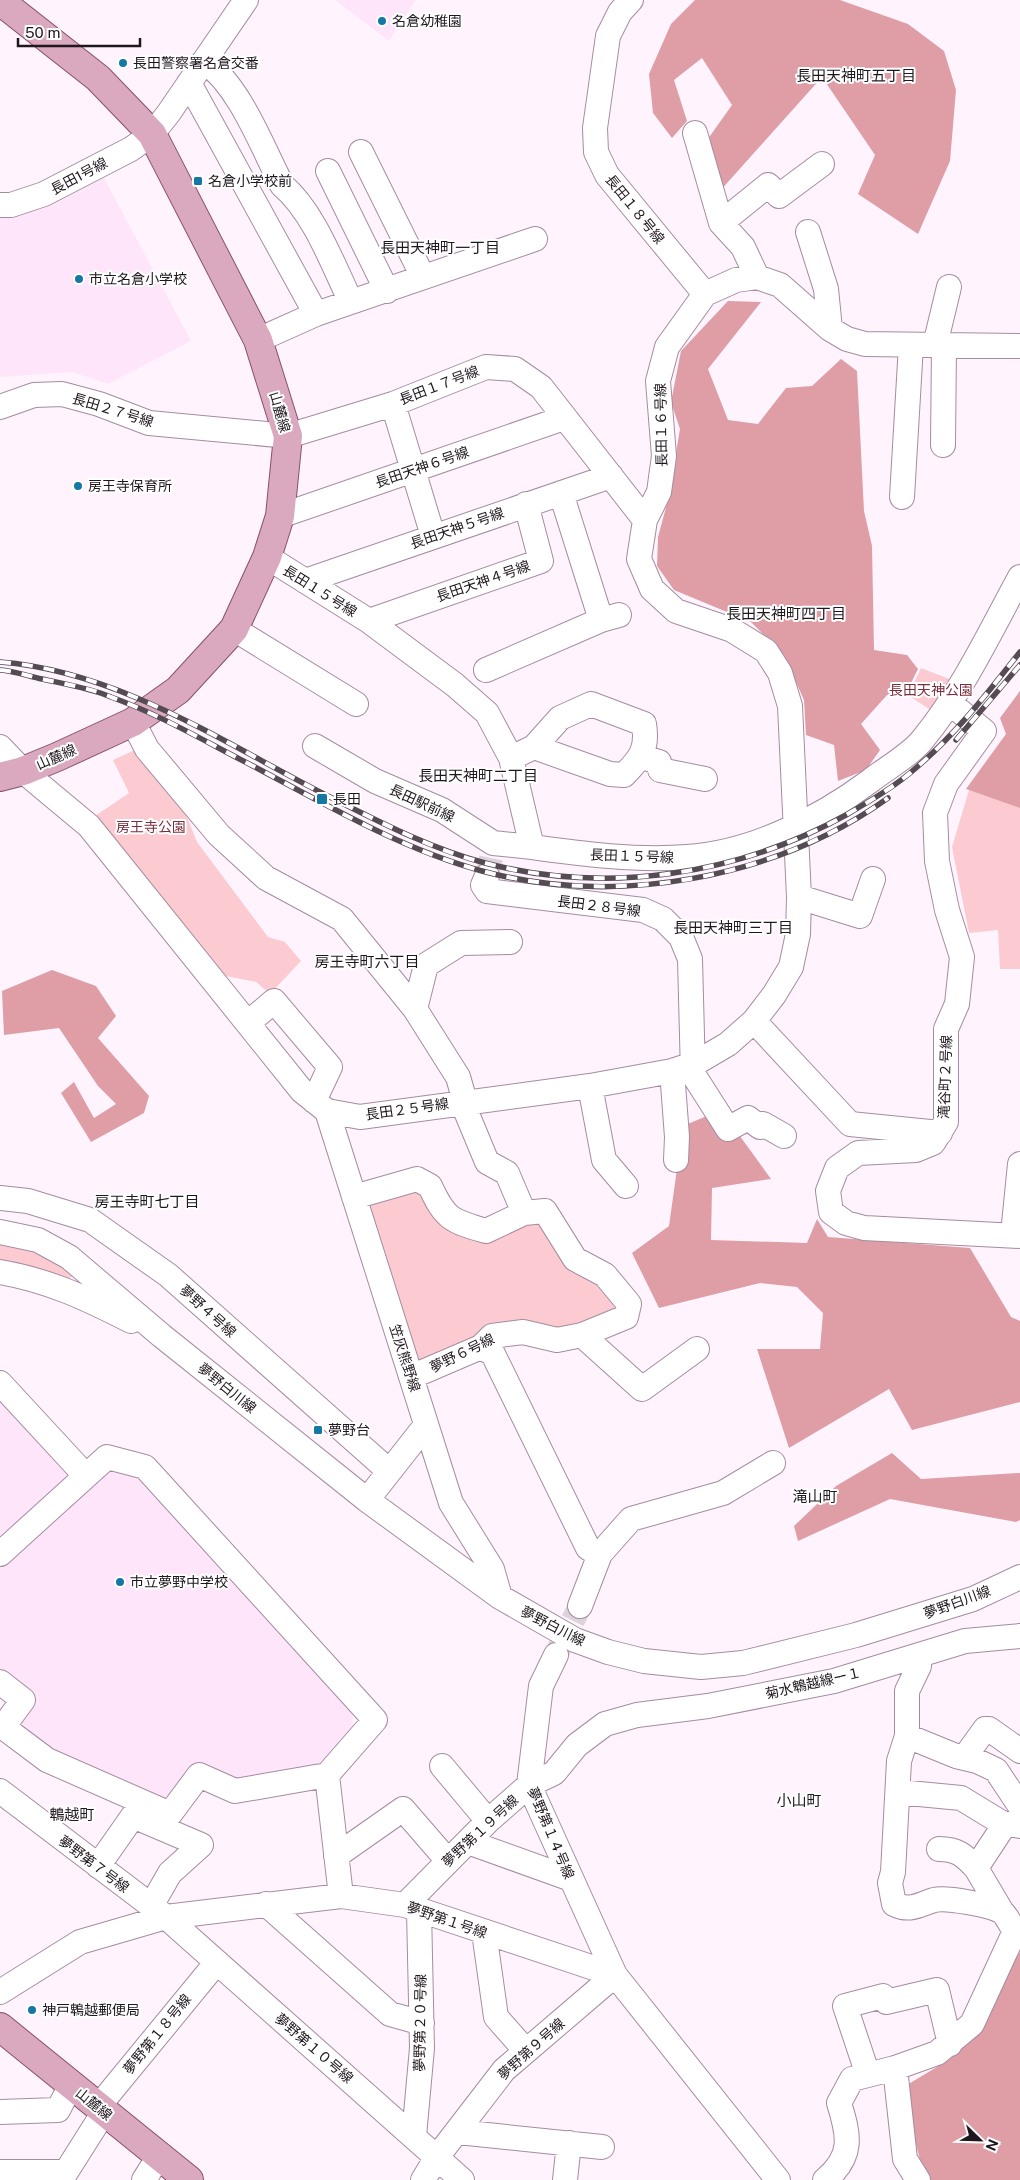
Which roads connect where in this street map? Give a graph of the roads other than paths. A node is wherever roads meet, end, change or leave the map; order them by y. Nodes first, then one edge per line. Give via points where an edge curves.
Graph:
1 (246, 0) edge
2 (631, 0) edge
3 (0, 1) edge
4 (204, 61) junction
5 (189, 83) junction
6 (695, 133) dead end
7 (152, 134) junction
8 (361, 152) dead end
9 (822, 164) dead end
10 (328, 171) dead end
11 (0, 205) edge
12 (721, 223) junction
13 (808, 232) dead end
14 (535, 238) dead end
15 (423, 277) junction
16 (757, 277) junction
17 (950, 287) dead end
18 (387, 291) junction
19 (705, 294) junction
20 (351, 302) junction
21 (316, 314) junction
22 (830, 329) junction
23 (258, 340) junction
24 (911, 345) junction
25 (939, 345) junction
26 (1020, 346) edge
27 (393, 404) junction
28 (0, 406) edge
29 (564, 418) junction
30 (288, 436) junction
31 (943, 445) dead end
32 (413, 470) junction
33 (611, 476) junction
34 (561, 492) junction
35 (902, 497) dead end
36 (526, 504) junction
37 (280, 516) junction
38 (645, 520) junction
39 (433, 536) junction
40 (267, 557) junction
41 (1020, 577) edge
42 (304, 581) junction
43 (370, 621) junction
44 (234, 629) junction
45 (486, 670) dead end
46 (950, 703) junction
47 (356, 704) dead end
48 (133, 722) junction
49 (315, 746) dead end
50 (534, 746) junction
51 (0, 747) edge
52 (511, 758) junction
53 (642, 758) junction
54 (12, 774) edge
55 (705, 779) dead end
56 (794, 828) junction
57 (532, 847) junction
58 (490, 859) junction
59 (873, 879) dead end
60 (799, 897) junction
61 (510, 942) dead end
62 (416, 1009) junction
63 (754, 1021) junction
64 (248, 1023) junction
65 (694, 1064) junction
66 (672, 1071) junction
67 (590, 1086) junction
68 (465, 1101) junction
69 (321, 1106) junction
70 (940, 1133) junction
71 (784, 1136) dead end
72 (676, 1160) dead end
73 (1020, 1164) edge
74 (626, 1186) dead end
75 (354, 1197) junction
76 (0, 1198) edge
77 (524, 1213) junction
78 (0, 1232) edge
79 (1017, 1235) edge
80 (0, 1272) edge
81 (582, 1335) junction
82 (162, 1336) junction
83 (481, 1346) junction
84 (697, 1349) dead end
85 (411, 1377) junction
86 (0, 1383) edge
87 (426, 1425) junction
88 (773, 1462) dead end
89 (389, 1471) junction
90 (85, 1475) junction
91 (367, 1500) junction
92 (0, 1554) edge
93 (600, 1554) junction
94 (1020, 1577) edge
95 (500, 1597) junction
96 (580, 1606) tunnel mouth
97 (1020, 1636) edge
98 (556, 1655) tunnel mouth
99 (919, 1655) junction
100 (0, 1682) edge
101 (605, 1724) joint
102 (907, 1736) junction
103 (1020, 1751) edge
104 (964, 1758) junction
105 (442, 1766) dead end
106 (327, 1775) junction
107 (529, 1785) junction
108 (898, 1792) junction
109 (4, 1803) edge
110 (1020, 1806) edge
111 (488, 1821) junction
112 (1013, 1825) edge
113 (468, 1842) junction
114 (939, 1849) dead end
115 (336, 1856) junction
116 (448, 1861) junction
117 (98, 1866) junction
118 (976, 1868) junction
119 (571, 1879) junction
120 (341, 1896) junction
121 (266, 1904) junction
122 (412, 1907) junction
123 (158, 1911) junction
124 (1002, 1912) junction
125 (484, 1932) junction
126 (217, 1962) junction
127 (615, 1975) junction
128 (0, 1992) edge
129 (422, 2023) junction
130 (0, 2027) edge
131 (950, 2044) junction
132 (526, 2051) junction
133 (895, 2068) junction
134 (868, 2075) junction
135 (71, 2085) junction
136 (101, 2109) junction
137 (0, 2112) edge
138 (458, 2132) junction
139 (414, 2136) junction
140 (569, 2143) junction
141 (602, 2147) dead end
142 (159, 2156) junction
143 (436, 2157) junction
144 (0, 2172) edge
145 (64, 2176) edge
146 (144, 2180) edge
147 (189, 2180) edge
148 (423, 2180) edge
149 (462, 2180) edge
150 (565, 2180) edge
151 (778, 2180) edge
152 (825, 2180) edge
153 (918, 2180) edge

1 - 4 street, 長田1号線
2 - 19 street, 長田１８号線 via 620,12 608,36 594,128 596,152 607,175
3 - 7 main road, 山麓線 via 98,78
4 - 5 street, 長田1号線
4 - 20 street via 216,70 238,102 282,185 310,220
5 - 7 street, 長田1号線
5 - 21 street
6 - 12 street
7 - 11 street, 長田1号線 via 131,149 44,194 11,205
7 - 23 main road, 山麓線
8 - 15 street
9 - 12 street via 779,196 768,185
10 - 18 street
12 - 16 street via 743,247
13 - 22 street via 826,289
14 - 15 street
15 - 18 street
16 - 19 street via 736,280
16 - 22 street via 780,285
17 - 25 street
18 - 20 street
19 - 38 street, 長田１６号線 via 667,347 658,380 664,456 659,492
20 - 21 street
21 - 23 street
22 - 24 street via 847,340 865,344
23 - 30 main road, 山麓線
24 - 25 street
24 - 35 street
25 - 26 street
25 - 31 street
27 - 29 street, 長田１７号線 via 486,367 514,369 541,387
27 - 30 street, 長田１７号線
27 - 32 street
28 - 30 street, 長田２７号線 via 34,395 62,394 149,423
29 - 32 street, 長田天神６号線
29 - 33 street, 長田１７号線
30 - 37 main road, 山麓線
32 - 37 street, 長田天神６号線
32 - 39 street
33 - 34 street, 長田天神５号線
33 - 38 street, 長田１７号線
34 - 36 street, 長田天神５号線
34 - 45 street via 610,618
36 - 39 street, 長田天神５号線
36 - 43 street, 長田天神４号線 via 541,561
37 - 40 main road, 山麓線
38 - 56 street, 長田１６号線 via 638,559 652,589 676,611 732,630 766,651 780,673 790,706
39 - 42 street, 長田天神５号線
40 - 42 street, 長田１５号線
40 - 44 main road, 山麓線
41 - 46 street, 長田１５号線
42 - 43 street, 長田１５号線
43 - 52 street, 長田１５号線 via 487,713
44 - 47 street
44 - 48 main road, 山麓線 via 178,690
46 - 56 street, 長田１５号線 via 922,742 848,797
46 - 70 street, 滝谷町２号線 via 984,731 946,784 935,813 937,861 947,910 962,957 957,1004 946,1029 946,1122
48 - 54 main road, 山麓線
48 - 62 street via 148,749 219,835 266,878 342,919
49 - 58 street, 長田駅前線 via 375,781 442,810
50 - 52 street
50 - 53 street via 610,774 624,775
50 - 53 street via 560,718 591,704 644,724 646,736
51 - 54 street
52 - 57 street, 長田１５号線
53 - 55 street via 659,762 660,770
54 - 64 street via 89,826
56 - 57 street, 長田１５号線 via 737,848 688,857 595,855
56 - 60 street, 長田２５号線
57 - 58 street, 長田駅前線
58 - 65 street, 長田２８号線 via 483,885 487,891 642,910 663,918 682,937 690,959
59 - 60 street via 860,916
60 - 63 street, 長田２５号線 via 798,934 791,967
61 - 62 street via 461,943 426,965
62 - 68 street via 458,1077
63 - 65 street, 長田２５号線 via 728,1044
63 - 70 street via 850,1124
64 - 69 street via 302,1091
64 - 69 street via 274,1001 330,1067
65 - 66 street, 長田２５号線
65 - 71 street via 693,1074 728,1128 748,1118 760,1127 763,1124
66 - 67 street, 長田２５号線
66 - 72 street
67 - 68 street, 長田２５号線
67 - 74 street via 604,1160
68 - 69 street, 長田２５号線 via 360,1117
68 - 77 street via 465,1109 487,1162 507,1173
69 - 75 street, 笠灰熊野線
70 - 79 street, 滝谷町２号線 via 933,1143 916,1150 858,1153 838,1168 828,1192 831,1212 846,1223 864,1228
73 - 79 street
75 - 77 street, 夢野６号線 via 417,1180 430,1186 441,1210 461,1224 486,1231
75 - 85 street, 笠灰熊野線
76 - 89 street, 夢野４号線 via 28,1201 90,1220 168,1275
77 - 81 street, 夢野６号線 via 545,1211 575,1260 604,1275 629,1304 626,1317
78 - 82 street, 夢野白川線 via 38,1240 69,1257
80 - 82 street, 夢野白川線 via 31,1277 68,1290
81 - 83 street, 夢野６号線 via 557,1340 523,1332 492,1336
81 - 84 street via 642,1389
82 - 91 street, 夢野白川線
83 - 85 street, 夢野６号線
83 - 93 street via 493,1354 588,1548
85 - 87 street, 笠灰熊野線
86 - 90 street
87 - 89 street
87 - 95 street, 笠灰熊野線 via 451,1503 492,1568
88 - 93 street via 722,1494 631,1519
89 - 91 street
90 - 92 street
90 - 106 street via 107,1458 145,1467 375,1720
91 - 95 street, 夢野白川線
93 - 96 street
94 - 95 street, 夢野白川線 via 973,1599 856,1635 743,1664 701,1667 644,1661 608,1652 575,1640
97 - 99 street, 菊水鵯越線ー１ via 965,1641
98 - 107 street, 夢野第１４号線 via 541,1686
99 - 101 street, 菊水鵯越線ー１ via 834,1681 708,1706 637,1715
99 - 102 street via 918,1666 907,1691
100 - 106 street via 23,1700 3,1727 47,1760 170,1814 199,1775 235,1791
101 - 107 street, 夢野第１９号線 via 577,1745 554,1773
102 - 104 street
102 - 108 street via 899,1761
103 - 104 street via 985,1729
104 - 110 street via 996,1770
105 - 111 street
106 - 115 street
107 - 111 street, 夢野第１９号線
107 - 119 street, 夢野第１４号線
108 - 112 street via 961,1798
108 - 124 street via 890,1883 894,1904 913,1909 935,1900 960,1900
109 - 117 street, 夢野第７号線
111 - 113 street, 夢野第１９号線
112 - 118 street
113 - 116 street, 夢野第１９号線
113 - 119 street
114 - 118 street via 954,1849
115 - 116 street via 403,1809
115 - 120 street
116 - 122 street, 夢野第１９号線
117 - 123 street, 夢野第７号線
117 - 123 street via 133,1816 201,1844 170,1873
118 - 124 street
119 - 127 street, 夢野第１４号線
120 - 121 street, 夢野第１号線
120 - 122 street, 夢野第１号線
121 - 123 street, 夢野第１号線
121 - 129 street via 390,2014
122 - 125 street, 夢野第１号線
122 - 129 street, 夢野第２０号線
123 - 126 street, 夢野第１０号線
123 - 128 street, 夢野第１号線 via 80,1942
124 - 131 street via 1015,1931 972,2024
125 - 127 street, 夢野第１号線
125 - 132 street via 496,2017
126 - 136 street, 夢野第１８号線
126 - 139 street, 夢野第１０号線
127 - 132 street, 夢野第９号線
127 - 151 street
129 - 139 street, 夢野第２０号線
130 - 135 main road, 山麓線
131 - 133 street via 936,2054
131 - 134 street via 937,1990 886,2002 883,1996 845,2006
132 - 138 street, 夢野第９号線 via 504,2070
133 - 134 street
133 - 153 street via 904,2159
134 - 152 street via 852,2079 839,2102 848,2132 846,2153 837,2170
135 - 136 main road, 山麓線
135 - 137 street via 58,2110
136 - 142 main road, 山麓線
136 - 145 street, 夢野第１８号線
138 - 140 street
138 - 143 street, 夢野第９号線
139 - 143 street, 夢野第１０号線
140 - 141 street
140 - 150 street
142 - 146 street
142 - 147 main road, 山麓線
143 - 148 street, 夢野第９号線
143 - 149 street, 夢野第１０号線
144 - 145 street

